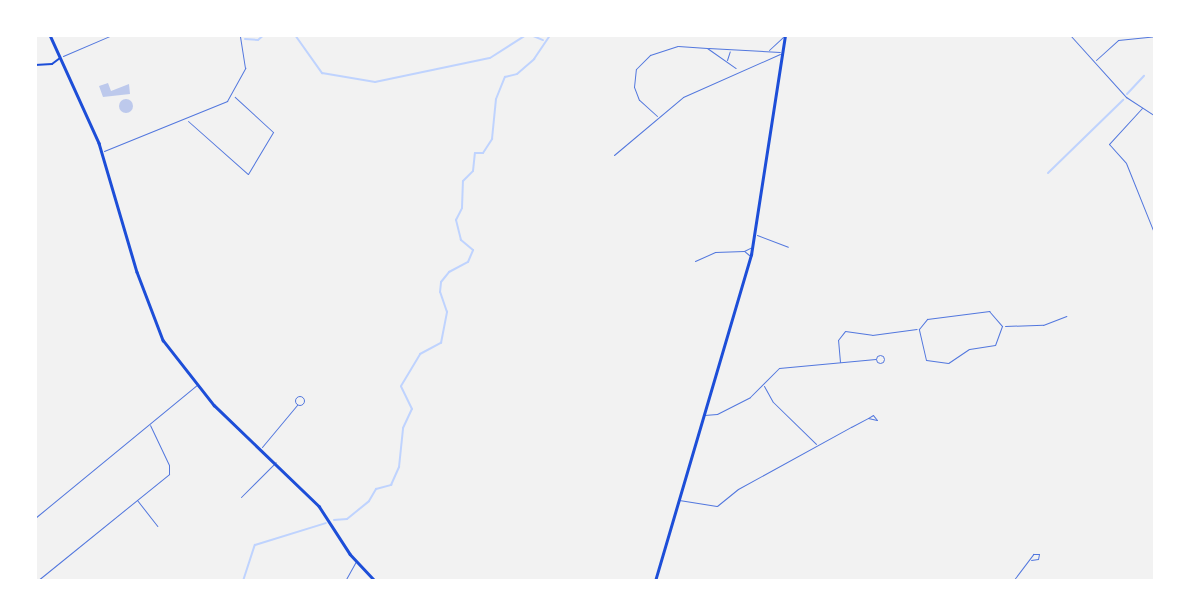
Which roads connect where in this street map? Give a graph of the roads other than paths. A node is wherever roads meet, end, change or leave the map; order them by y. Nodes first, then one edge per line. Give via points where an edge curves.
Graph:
1 (50, 35) edge
2 (112, 35) edge
3 (240, 35) edge
4 (784, 35) edge
5 (1070, 35) edge
6 (1155, 36) edge
7 (707, 48) junction
8 (730, 49) junction
9 (767, 51) junction
10 (782, 53) junction
11 (61, 58) junction
12 (766, 58) junction
13 (727, 61) junction
14 (1095, 61) junction
15 (35, 65) edge
16 (738, 70) junction
17 (233, 96) junction
18 (1142, 108) junction
19 (1155, 116) edge
20 (658, 117) junction
21 (186, 119) junction
22 (102, 152) junction
23 (614, 155) dead end
24 (1155, 234) edge
25 (754, 235) junction
26 (788, 247) dead end
27 (752, 248) junction
28 (744, 251) junction
29 (751, 256) junction
30 (695, 261) dead end
31 (1066, 316) dead end
32 (1002, 326) junction
33 (919, 328) junction
34 (876, 359) dead end
35 (840, 362) junction
36 (197, 385) junction
37 (764, 386) junction
38 (297, 405) dead end
39 (704, 415) junction
40 (868, 418) dead end
41 (150, 425) junction
42 (818, 446) junction
43 (261, 449) junction
44 (276, 462) junction
45 (242, 497) dead end
46 (137, 500) junction
47 (680, 500) junction
48 (35, 518) edge
49 (157, 526) dead end
50 (1031, 560) dead end
51 (356, 561) junction
52 (41, 578) junction
53 (37, 581) edge
54 (44, 581) edge
55 (345, 581) edge
56 (375, 581) edge
57 (655, 581) edge
58 (1013, 581) edge

1 - 11 main road
2 - 11 street
3 - 17 street via 246,68
4 - 9 street
4 - 10 main road
5 - 14 street
6 - 14 street via 1118,40
7 - 8 street
7 - 13 street
7 - 20 street via 663,50 638,66 636,95
8 - 9 street
8 - 13 street
9 - 10 street
9 - 12 street
10 - 12 street
10 - 25 main road
11 - 15 main road
11 - 22 main road
12 - 16 street
13 - 16 street
14 - 18 street via 1122,93
16 - 20 street via 683,97
17 - 21 street
17 - 21 street via 273,132 247,174
18 - 19 street
18 - 24 street via 1109,144 1125,161
20 - 23 street
21 - 22 street
22 - 36 main road via 153,321
25 - 26 street
25 - 27 main road
27 - 28 street
27 - 29 main road
28 - 29 street
28 - 30 street via 715,252
29 - 39 main road
31 - 32 street via 1043,325
32 - 33 street via 997,315 987,311 929,318
32 - 33 street via 995,345 969,349 948,363 935,365 922,355
33 - 35 street via 872,335 845,331 838,340
34 - 35 street
35 - 37 street via 779,368
36 - 41 street
36 - 43 main road
37 - 39 street via 717,414
37 - 42 street
38 - 43 street
39 - 47 main road
40 - 42 street
41 - 46 street via 170,471
41 - 48 street
42 - 47 street via 713,507
43 - 44 main road
44 - 45 street
44 - 51 main road via 324,512
46 - 49 street
46 - 52 street
47 - 57 main road
50 - 58 street
51 - 55 street
51 - 56 main road
52 - 53 street
52 - 54 street

